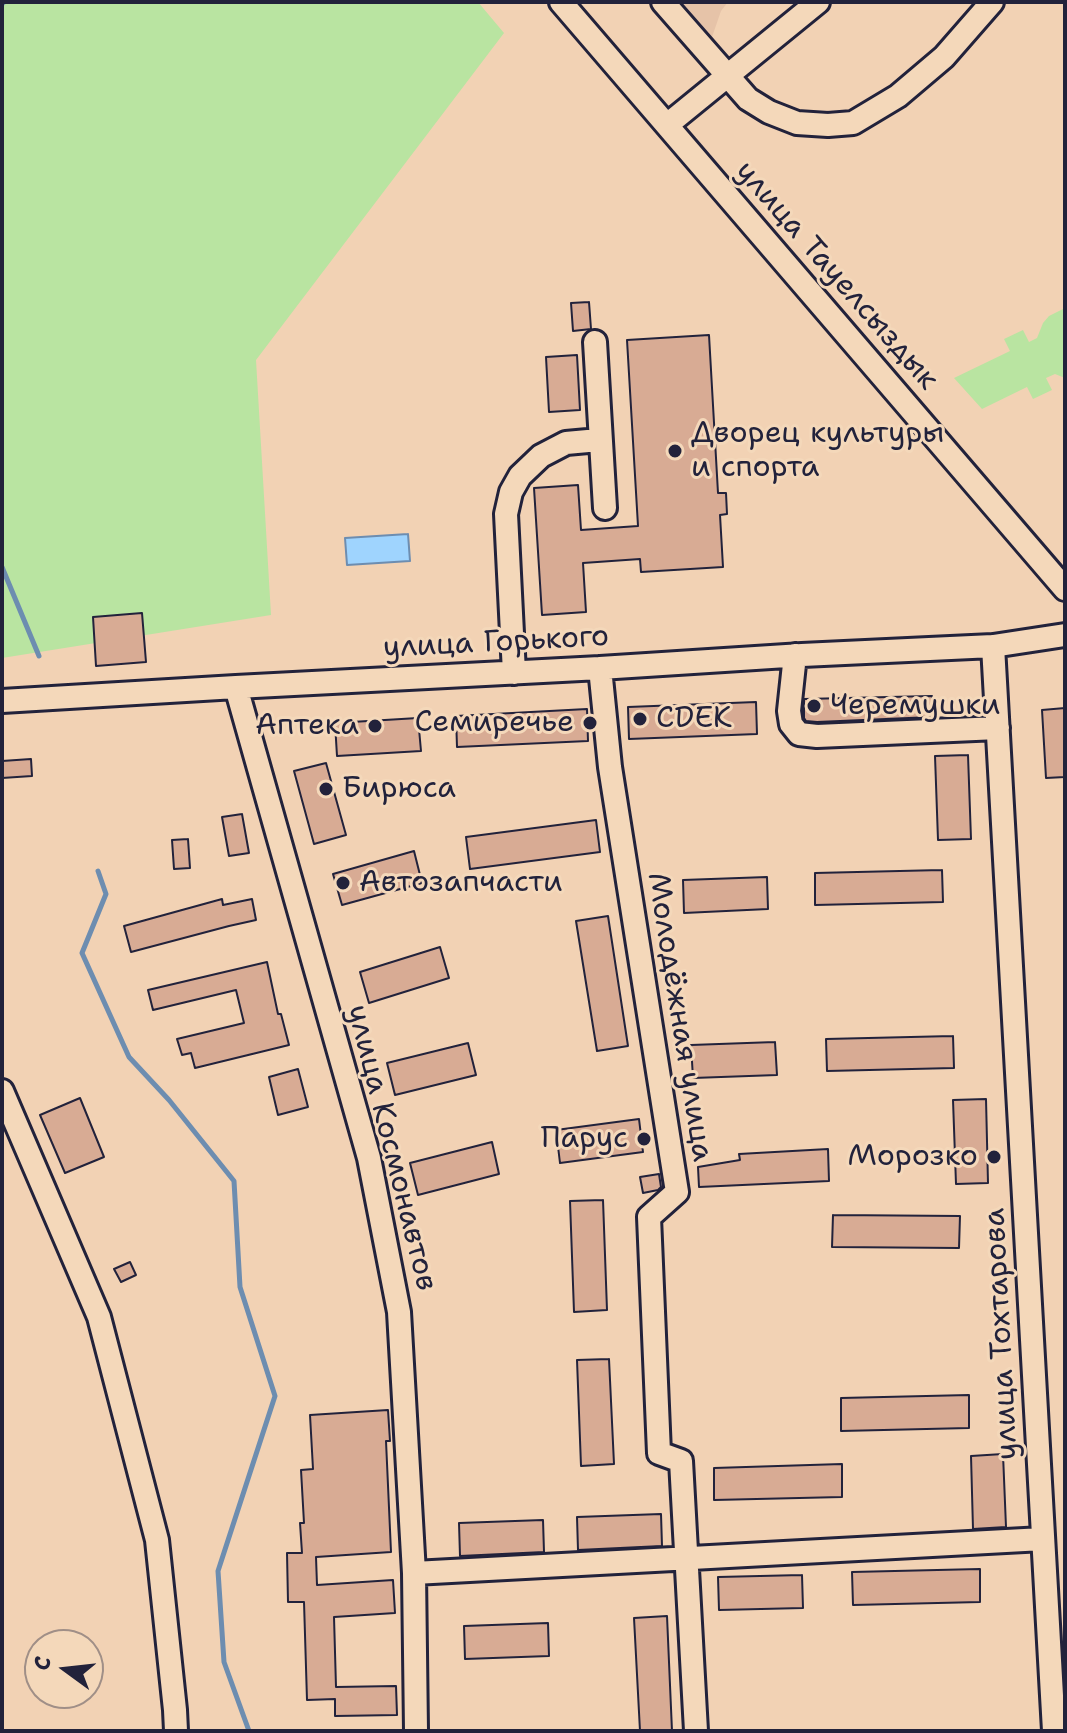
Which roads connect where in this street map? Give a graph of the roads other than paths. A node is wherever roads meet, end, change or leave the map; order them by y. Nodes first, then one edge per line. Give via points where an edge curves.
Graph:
1 (663, 2) edge
2 (818, 2) edge
3 (992, 2) edge
4 (574, 6) edge
5 (728, 76) junction
6 (667, 125) junction
7 (595, 342) dead end
8 (599, 440) junction
9 (605, 508) dead end
10 (1065, 589) edge
11 (1065, 635) edge
12 (993, 646) junction
13 (795, 655) junction
14 (600, 668) junction
15 (514, 673) junction
16 (236, 687) junction
17 (2, 701) edge
18 (998, 728) junction
19 (2, 1091) edge
20 (1043, 1539) junction
21 (687, 1558) junction
22 (414, 1573) junction
23 (176, 1731) edge
24 (416, 1731) edge
25 (696, 1731) edge
26 (1054, 1731) edge

1 - 5 street
2 - 5 street
3 - 5 street via 944,57 898,96 853,123 797,123 748,99
4 - 6 street, улица Тауелсыздык
5 - 6 street
6 - 10 street, улица Тауелсыздык
7 - 8 street
8 - 9 street
8 - 15 street via 566,443 541,456 511,492 506,514
11 - 12 street, улица Горького
12 - 13 street, улица Горького
12 - 18 street, улица Тохтарова
13 - 14 street, улица Горького
13 - 18 street via 789,711 799,734
14 - 15 street, улица Горького
14 - 21 street, Молодёжная улица via 610,767 677,1192 649,1217 659,1453 681,1461
15 - 16 street, улица Горького
16 - 17 street, улица Горького
16 - 22 street, улица Космонавтов via 372,1173 399,1312
18 - 20 street, улица Тохтарова
19 - 23 street via 99,1317 157,1540
20 - 21 street
20 - 26 street, улица Тохтарова
21 - 22 street
21 - 25 street, Молодёжная улица
22 - 24 street, улица Космонавтов

